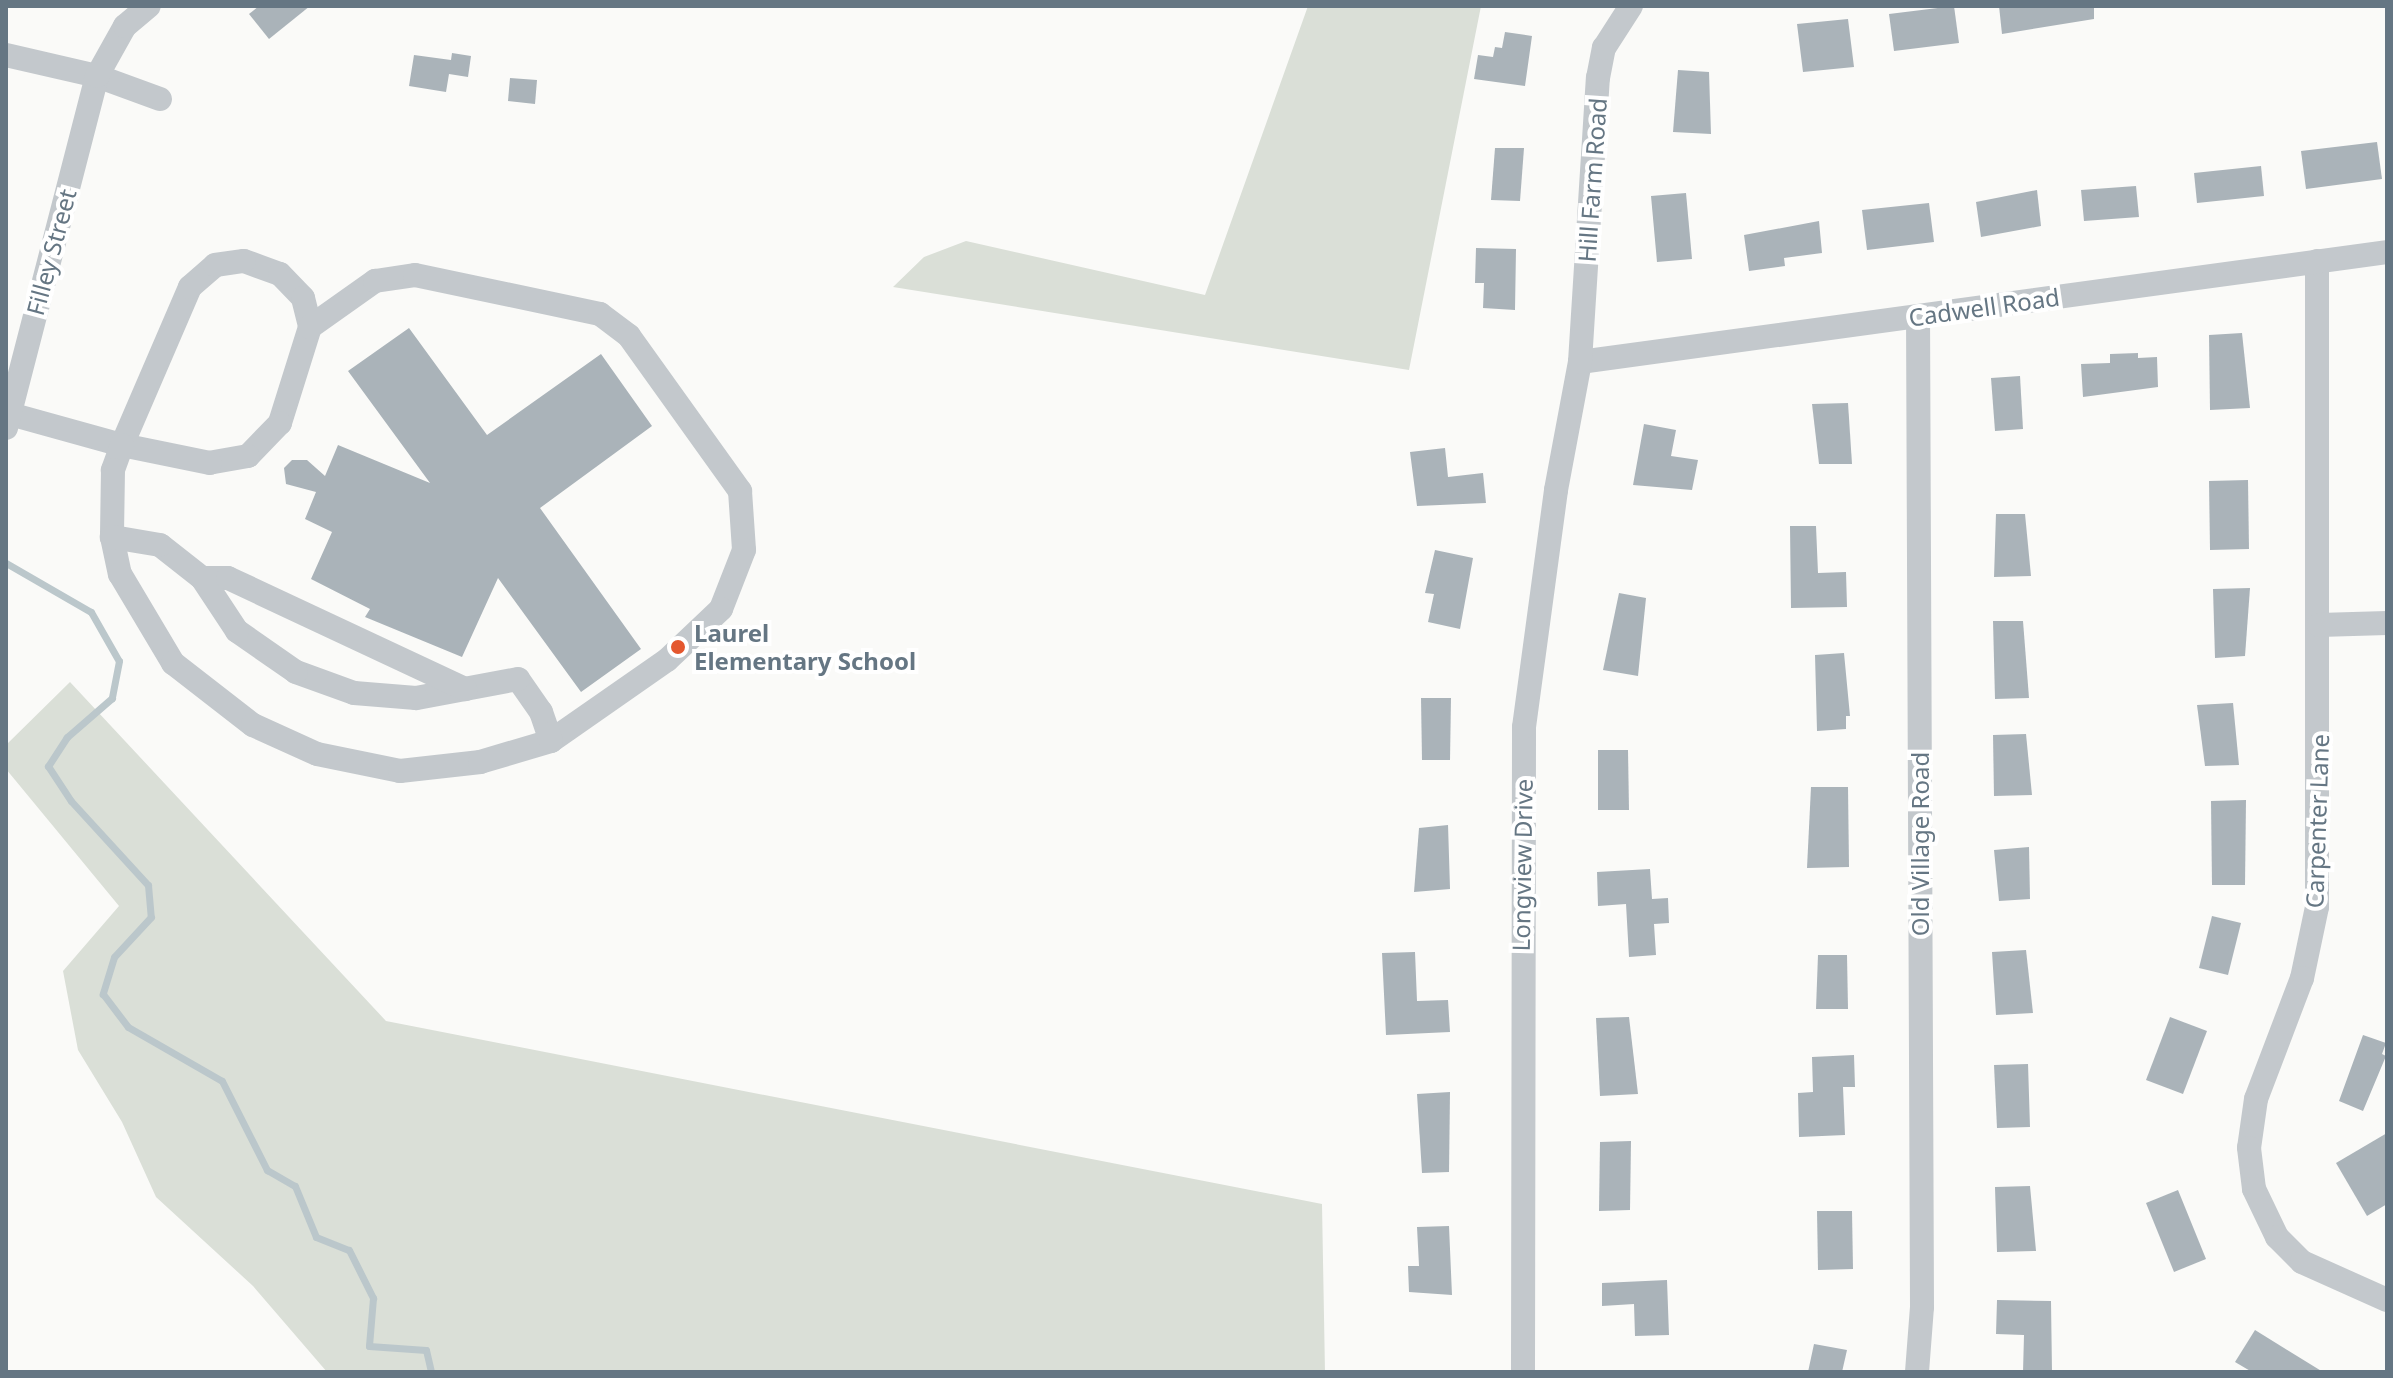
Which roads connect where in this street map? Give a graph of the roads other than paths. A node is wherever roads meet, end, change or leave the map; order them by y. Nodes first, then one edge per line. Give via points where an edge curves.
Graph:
1 (149, 6) edge
2 (1631, 6) edge
3 (6, 55) edge
4 (97, 76) junction
5 (160, 99) dead end
6 (2387, 252) edge
7 (2317, 261) junction
8 (1918, 316) junction
9 (310, 327) junction
10 (1580, 362) junction
11 (8, 421) edge
12 (122, 445) junction
13 (112, 537) junction
14 (202, 578) junction
15 (2387, 623) edge
16 (2319, 625) junction
17 (465, 689) junction
18 (551, 741) junction
19 (2387, 1300) edge
20 (1523, 1372) edge
21 (1917, 1372) edge

1 - 4 street, Filley Street via 125,26
2 - 10 street, Hill Farm Road via 1604,48 1598,78
3 - 4 street
4 - 5 street
4 - 11 street, Filley Street
6 - 7 street, Cadwell Road
7 - 8 street, Cadwell Road
7 - 16 street, Carpenter Lane
8 - 10 street, Cadwell Road
8 - 21 street, Old Village Road via 1922,1307
9 - 12 street via 280,423 248,456 210,463
9 - 12 street via 303,298 280,274 244,261 215,265 190,287
9 - 18 street via 375,281 415,275 600,314 629,336 740,491 744,550 721,609 667,660
10 - 20 street, Longview Drive via 1556,490 1524,727
11 - 12 street
12 - 13 street via 113,470
13 - 14 street via 160,545
13 - 18 street via 120,574 173,663 253,725 317,754 400,771 480,762
14 - 17 street via 228,578
14 - 17 street via 237,631 296,672 354,693 416,698
15 - 16 street
16 - 19 street, Carpenter Lane via 2317,907 2302,978 2256,1099 2249,1148 2254,1189 2277,1237 2302,1262
17 - 18 street via 518,679 541,712

